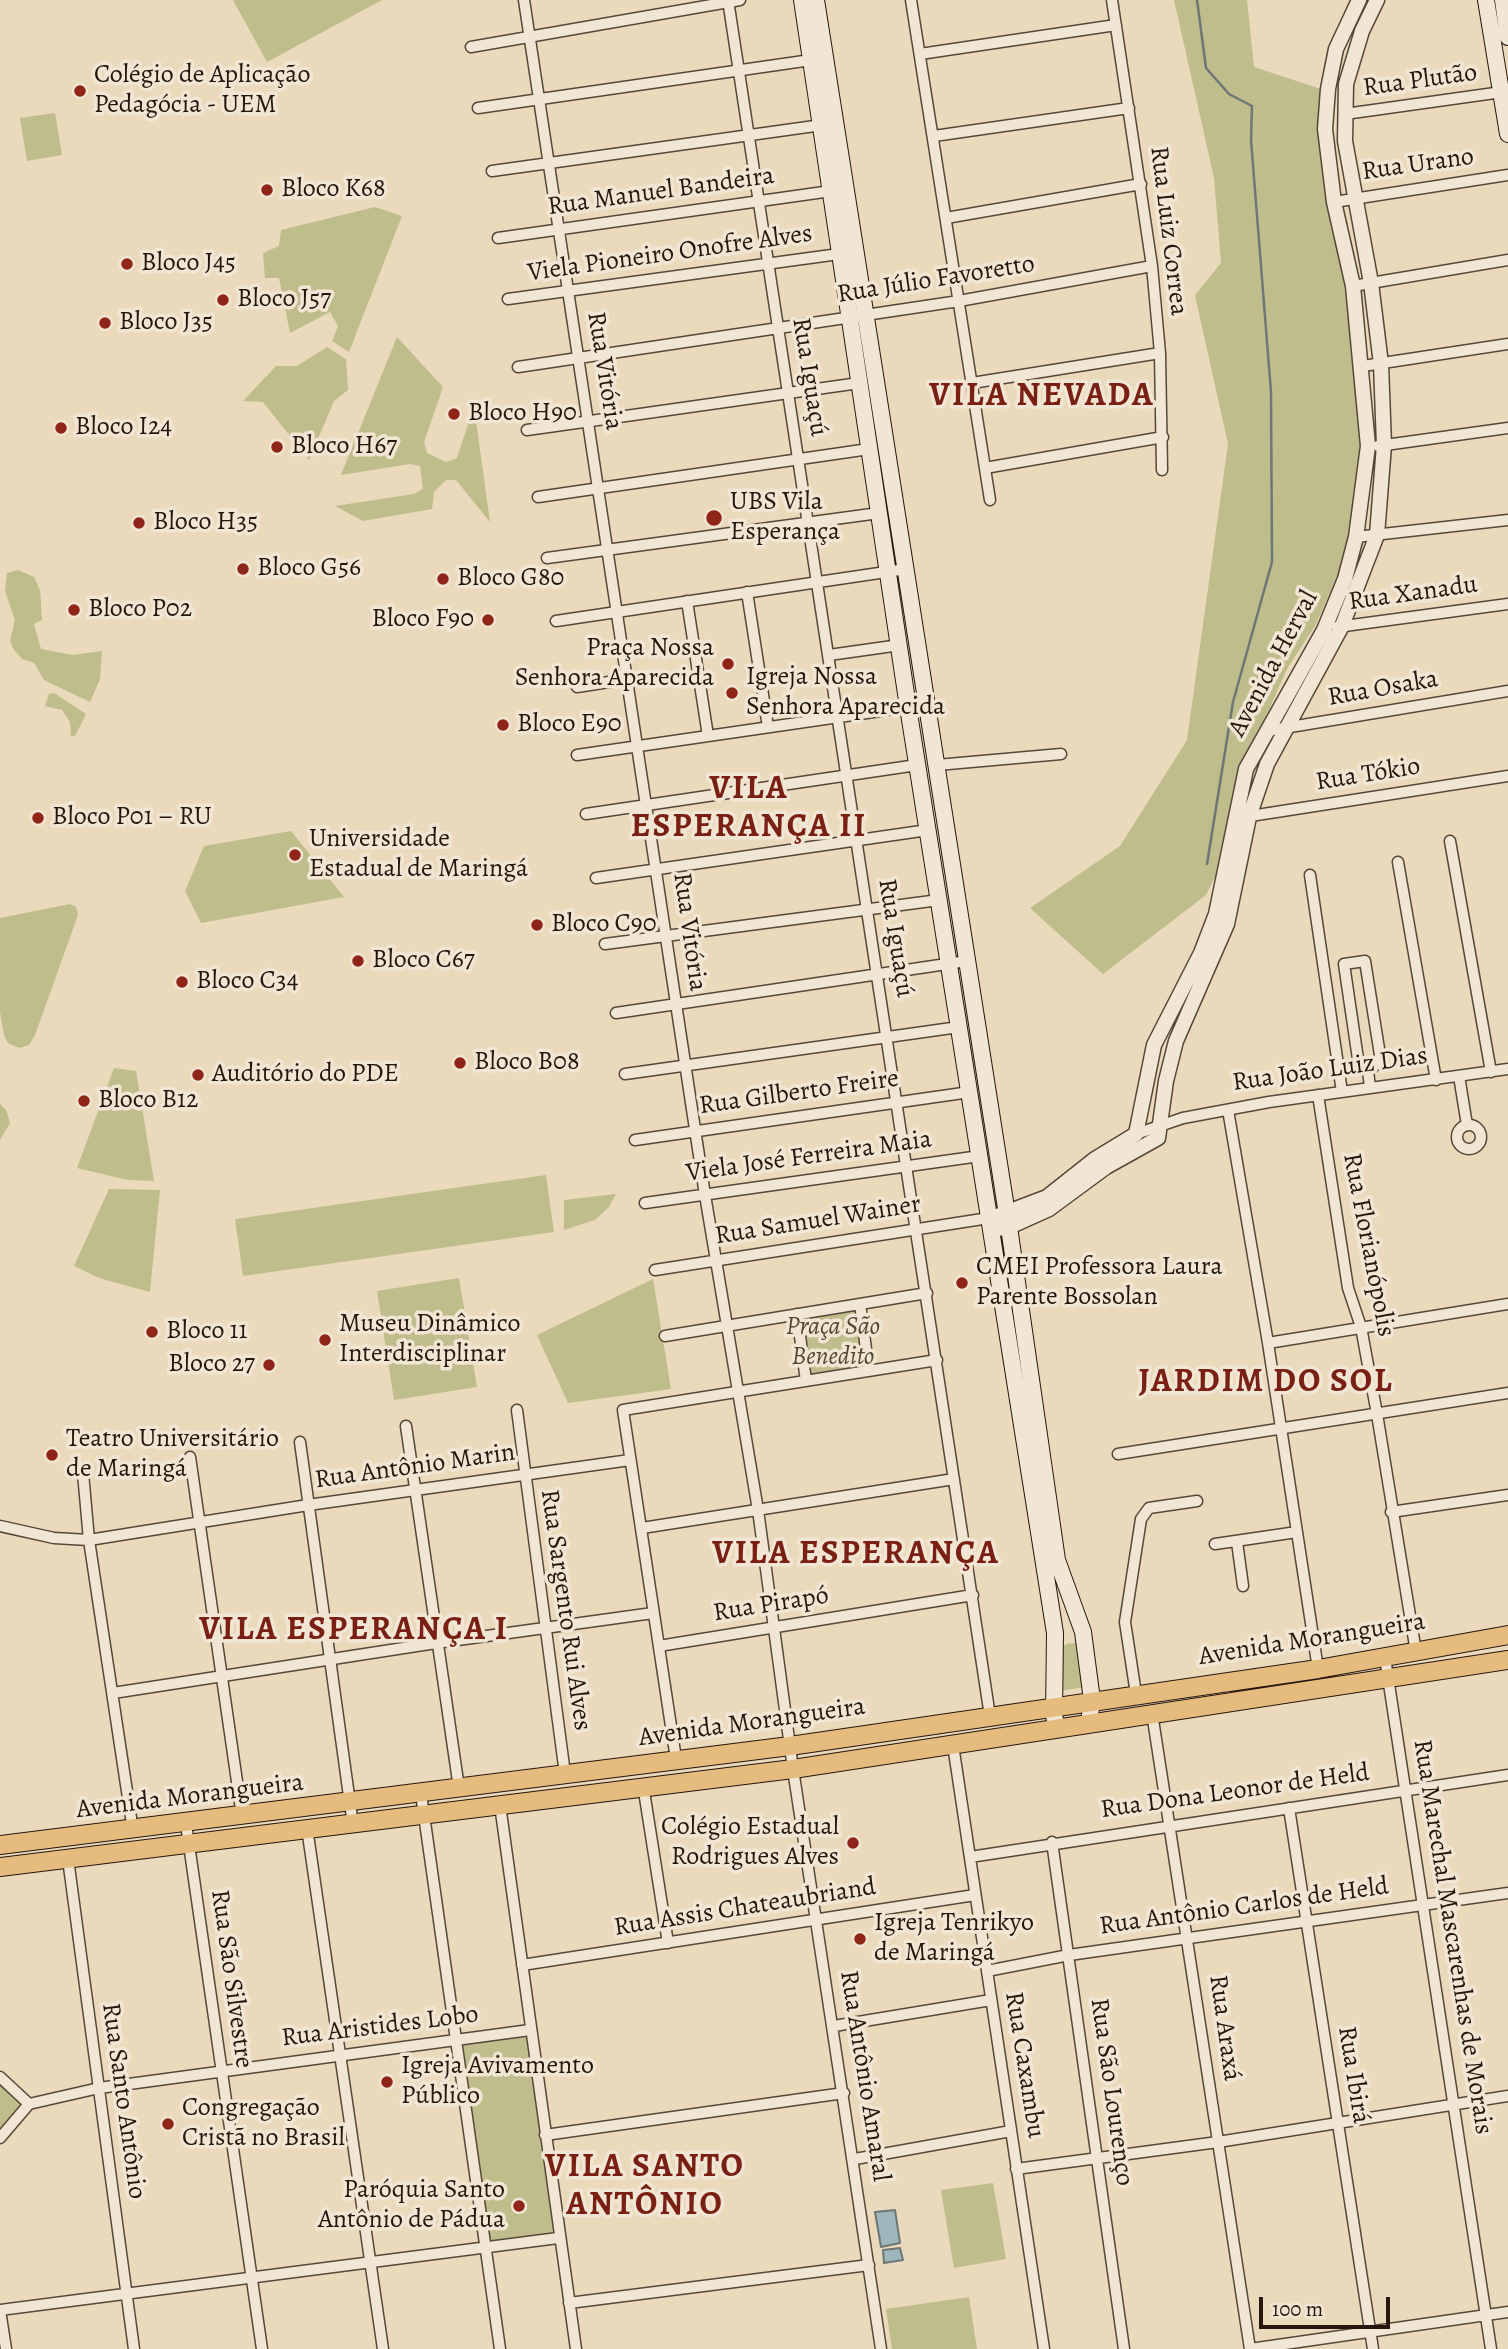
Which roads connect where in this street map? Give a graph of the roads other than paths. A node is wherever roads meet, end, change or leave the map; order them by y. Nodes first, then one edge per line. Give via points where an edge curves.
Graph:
1 (524, 0) edge
2 (802, 0) edge
3 (816, 0) edge
4 (911, 0) edge
5 (1112, 0) edge
6 (1359, 0) edge
7 (1377, 0) edge
8 (1503, 0) edge
9 (732, 1) edge
10 (1487, 6) edge
11 (1507, 19) edge
12 (1116, 25) junction
13 (530, 36) junction
14 (1508, 37) edge
15 (471, 47) dead end
16 (920, 54) junction
17 (811, 60) junction
18 (739, 71) junction
19 (1502, 92) junction
20 (540, 101) junction
21 (478, 108) dead end
22 (1129, 108) junction
23 (1345, 114) junction
24 (822, 125) junction
25 (1508, 134) edge
26 (749, 136) junction
27 (934, 136) junction
28 (549, 164) junction
29 (492, 171) dead end
30 (1508, 175) edge
31 (1141, 184) junction
32 (831, 191) junction
33 (1353, 198) junction
34 (759, 201) junction
35 (1334, 202) junction
36 (946, 218) junction
37 (559, 229) junction
38 (498, 238) dead end
39 (839, 254) junction
40 (1508, 260) edge
41 (769, 263) junction
42 (1152, 266) junction
43 (1371, 283) junction
44 (1353, 286) junction
45 (569, 291) junction
46 (508, 299) dead end
47 (959, 301) junction
48 (867, 315) junction
49 (849, 317) junction
50 (779, 328) junction
51 (1508, 344) edge
52 (1160, 353) junction
53 (579, 358) junction
54 (1381, 364) junction
55 (1363, 366) junction
56 (518, 368) dead end
57 (859, 383) junction
58 (972, 383) junction
59 (789, 393) junction
60 (589, 422) junction
61 (1508, 428) edge
62 (527, 430) dead end
63 (1163, 436) junction
64 (1384, 445) junction
65 (1368, 446) junction
66 (869, 449) junction
67 (799, 459) junction
68 (985, 468) junction
69 (1162, 470) dead end
70 (599, 488) junction
71 (538, 498) dead end
72 (989, 500) dead end
73 (879, 513) junction
74 (1508, 520) edge
75 (808, 522) junction
76 (1377, 535) junction
77 (1356, 537) junction
78 (608, 549) junction
79 (547, 558) dead end
80 (906, 569) junction
81 (888, 572) junction
82 (818, 582) junction
83 (747, 592) junction
84 (687, 601) junction
85 (1508, 604) edge
86 (617, 612) junction
87 (556, 621) dead end
88 (1342, 626) junction
89 (1324, 630) junction
90 (900, 645) junction
91 (829, 655) junction
92 (628, 679) junction
93 (577, 687) dead end
94 (1508, 691) edge
95 (908, 707) junction
96 (838, 717) junction
97 (768, 727) junction
98 (1286, 728) junction
99 (1266, 731) junction
100 (708, 736) junction
101 (638, 746) junction
102 (1062, 754) dead end
103 (577, 755) dead end
104 (917, 765) junction
105 (937, 765) junction
106 (847, 775) junction
107 (1508, 776) edge
108 (647, 804) junction
109 (586, 814) dead end
110 (1242, 817) junction
111 (928, 831) junction
112 (857, 841) junction
113 (1450, 841) dead end
114 (1398, 862) dead end
115 (657, 870) junction
116 (1310, 875) dead end
117 (596, 878) dead end
118 (939, 900) junction
119 (868, 908) junction
120 (667, 936) junction
121 (606, 944) dead end
122 (967, 961) junction
123 (949, 963) junction
124 (878, 974) junction
125 (677, 1004) junction
126 (616, 1013) dead end
127 (959, 1027) junction
128 (887, 1037) junction
129 (687, 1066) junction
130 (1508, 1069) edge
131 (1368, 1071) junction
132 (1491, 1072) junction
133 (625, 1074) dead end
134 (1459, 1076) junction
135 (1436, 1080) junction
136 (1370, 1087) junction
137 (970, 1092) junction
138 (1342, 1092) junction
139 (1318, 1095) junction
140 (897, 1103) junction
141 (1228, 1110) junction
142 (1160, 1124) junction
143 (1467, 1125) dead end
144 (696, 1131) junction
145 (1136, 1134) junction
146 (635, 1140) dead end
147 (980, 1156) junction
148 (906, 1166) junction
149 (705, 1195) junction
150 (645, 1203) dead end
151 (1008, 1221) junction
152 (990, 1224) junction
153 (916, 1228) junction
154 (716, 1260) junction
155 (655, 1270) dead end
156 (927, 1293) junction
157 (860, 1304) junction
158 (1508, 1304) edge
159 (797, 1314) junction
160 (726, 1325) junction
161 (1361, 1327) junction
162 (665, 1336) dead end
163 (1268, 1343) junction
164 (937, 1360) junction
165 (869, 1371) junction
166 (806, 1381) junction
167 (1508, 1393) edge
168 (737, 1394) junction
169 (517, 1410) dead end
170 (1377, 1414) junction
171 (405, 1426) dead end
172 (1281, 1429) junction
173 (300, 1443) dead end
174 (1118, 1454) dead end
175 (190, 1457) dead end
176 (630, 1460) junction
177 (1028, 1461) junction
178 (1045, 1466) junction
179 (83, 1473) dead end
180 (524, 1474) junction
181 (954, 1479) junction
182 (414, 1489) junction
183 (1508, 1494) edge
184 (1197, 1501) dead end
185 (308, 1505) junction
186 (758, 1510) junction
187 (1391, 1511) junction
188 (198, 1522) junction
189 (0, 1526) edge
190 (642, 1528) junction
191 (1297, 1532) junction
192 (89, 1540) junction
193 (1237, 1542) junction
194 (1215, 1544) dead end
195 (1243, 1586) dead end
196 (973, 1595) junction
197 (653, 1613) junction
198 (775, 1628) junction
199 (545, 1629) junction
200 (1508, 1635) edge
201 (436, 1643) junction
202 (1056, 1644) junction
203 (1085, 1644) junction
204 (659, 1646) junction
205 (1416, 1651) junction
206 (1385, 1658) junction
207 (330, 1659) junction
208 (1508, 1660) edge
209 (1318, 1669) junction
210 (221, 1676) junction
211 (1389, 1679) junction
212 (113, 1693) junction
213 (1136, 1695) junction
214 (1092, 1700) junction
215 (1054, 1706) junction
216 (1152, 1713) junction
217 (985, 1722) junction
218 (1088, 1722) junction
219 (1057, 1727) junction
220 (953, 1745) junction
221 (790, 1746) junction
222 (676, 1759) junction
223 (793, 1769) junction
224 (565, 1774) junction
225 (1508, 1775) edge
226 (643, 1785) junction
227 (459, 1788) junction
228 (1406, 1790) junction
229 (421, 1794) junction
230 (351, 1804) junction
231 (500, 1805) junction
232 (1289, 1808) junction
233 (242, 1816) junction
234 (425, 1816) junction
235 (186, 1824) junction
236 (353, 1825) junction
237 (1168, 1826) junction
238 (307, 1828) junction
239 (133, 1831) junction
240 (1052, 1842) junction
241 (188, 1844) junction
242 (0, 1845) edge
243 (970, 1857) junction
244 (68, 1859) junction
245 (0, 1867) edge
246 (1508, 1893) edge
247 (975, 1895) junction
248 (1424, 1904) junction
249 (817, 1920) junction
250 (1306, 1921) junction
251 (1188, 1940) junction
252 (668, 1943) junction
253 (1069, 1955) junction
254 (522, 1965) junction
255 (987, 1971) junction
256 (991, 2000) junction
257 (834, 2026) junction
258 (530, 2030) junction
259 (456, 2041) junction
260 (340, 2054) junction
261 (222, 2071) junction
262 (0, 2077) edge
263 (99, 2088) junction
264 (844, 2093) junction
265 (1508, 2096) edge
266 (1455, 2103) junction
267 (29, 2104) junction
268 (1337, 2122) junction
269 (1011, 2131) junction
270 (545, 2135) junction
271 (0, 2138) edge
272 (1218, 2142) junction
273 (1097, 2157) junction
274 (855, 2159) junction
275 (1016, 2169) junction
276 (558, 2238) junction
277 (485, 2248) junction
278 (371, 2262) junction
279 (869, 2265) junction
280 (251, 2278) junction
281 (127, 2294) junction
282 (569, 2303) junction
283 (0, 2310) edge
284 (1508, 2312) edge
285 (1486, 2315) junction
286 (1370, 2332) junction
287 (6, 2349) edge
288 (134, 2349) edge
289 (262, 2349) edge
290 (383, 2349) edge
291 (500, 2349) edge
292 (576, 2349) edge
293 (881, 2349) edge
294 (1044, 2349) edge
295 (1124, 2349) edge
296 (1250, 2349) edge
297 (1373, 2349) edge
298 (1491, 2349) edge

1 - 13 street, Rua Vitória
2 - 17 main road
3 - 48 main road
4 - 16 street
5 - 12 street, Rua Luiz Correa
6 - 35 street, Avenida Herval via 1336,49 1328,89 1325,129
7 - 23 street, Avenida Herval via 1352,61
8 - 11 main road
9 - 13 street
9 - 18 street, Rua Iguaçú
10 - 11 street
10 - 19 main road
11 - 14 main road
12 - 16 street
12 - 22 street, Rua Luiz Correa
13 - 15 street
13 - 20 street, Rua Vitória
16 - 27 street
17 - 18 street
17 - 24 main road
18 - 20 street
18 - 26 street, Rua Iguaçú
19 - 23 street, Rua Plutão
19 - 25 main road
20 - 21 street
20 - 28 street, Rua Vitória
22 - 27 street
22 - 31 street, Rua Luiz Correa
23 - 33 street, Avenida Herval
24 - 26 street
24 - 32 main road
26 - 28 street
26 - 34 street, Rua Iguaçú
27 - 36 street
28 - 29 street
28 - 37 street, Rua Vitória
30 - 33 street, Rua Urano
31 - 36 street
31 - 42 street, Rua Luiz Correa
32 - 34 street, Rua Manuel Bandeira
32 - 39 main road
33 - 35 street, Rua Urano
33 - 43 street, Avenida Herval
34 - 37 street, Rua Manuel Bandeira
34 - 41 street, Rua Iguaçú
35 - 44 street, Avenida Herval
36 - 47 street
37 - 38 street, Rua Manuel Bandeira
37 - 45 street, Rua Vitória
39 - 41 street, Viela Pioneiro Onofre Alves
39 - 49 main road
40 - 43 street
41 - 45 street, Viela Pioneiro Onofre Alves
41 - 50 street, Rua Iguaçú
42 - 47 street, Rua Júlio Favoretto
42 - 52 street, Rua Luiz Correa
43 - 44 street
43 - 54 street, Avenida Herval
44 - 55 street, Avenida Herval
45 - 46 street, Viela Pioneiro Onofre Alves
45 - 53 street, Rua Vitória
47 - 48 street, Rua Júlio Favoretto
47 - 58 street
48 - 49 street, Rua Júlio Favoretto
48 - 80 main road
49 - 50 street, Rua Júlio Favoretto
49 - 57 main road
50 - 53 street, Rua Júlio Favoretto
50 - 59 street, Rua Iguaçú
51 - 54 street
52 - 58 street
52 - 63 street, Rua Luiz Correa
53 - 56 street, Rua Júlio Favoretto
53 - 60 street, Rua Vitória
54 - 55 street
54 - 64 street, Avenida Herval
55 - 65 street, Avenida Herval
57 - 59 street
57 - 66 main road
58 - 68 street
59 - 60 street
59 - 67 street, Rua Iguaçú
60 - 62 street
60 - 70 street, Rua Vitória
61 - 64 street
63 - 68 street
63 - 69 street, Rua Luiz Correa
64 - 65 street
64 - 76 street, Avenida Herval
65 - 77 street, Avenida Herval
66 - 67 street
66 - 73 main road
67 - 70 street
67 - 75 street, Rua Iguaçú
68 - 72 street
70 - 71 street
70 - 78 street, Rua Vitória
73 - 75 street
73 - 81 main road
74 - 76 street
75 - 78 street
75 - 82 street, Rua Iguaçú
76 - 77 street
76 - 88 street, Avenida Herval
77 - 89 street, Avenida Herval
78 - 79 street
78 - 86 street, Rua Vitória
80 - 81 street
80 - 105 main road
81 - 82 street
81 - 90 main road
82 - 83 street
82 - 91 street, Rua Iguaçú
83 - 84 street
83 - 97 street
84 - 86 street
84 - 100 street
85 - 88 street, Rua Xanadu
86 - 87 street
86 - 92 street, Rua Vitória
88 - 89 street, Rua Xanadu
88 - 98 street, Avenida Herval
89 - 99 street, Avenida Herval
90 - 91 street
90 - 95 main road
91 - 96 street, Rua Iguaçú
92 - 93 street
92 - 101 street, Rua Vitória
94 - 98 street, Rua Osaka
95 - 96 street
95 - 104 main road
96 - 97 street
96 - 106 street, Rua Iguaçú
97 - 100 street
98 - 99 street, Rua Osaka
98 - 110 street, Avenida Herval
99 - 110 street, Avenida Herval via 1246,769
100 - 101 street
101 - 103 street
101 - 108 street, Rua Vitória
102 - 105 street
104 - 106 street
104 - 111 main road
105 - 122 main road
106 - 108 street
106 - 112 street, Rua Iguaçú
107 - 110 street, Rua Tókio
108 - 109 street
108 - 115 street, Rua Vitória
110 - 142 street, Avenida Herval via 1227,924 1177,1041
110 - 145 street, Avenida Herval via 1201,953 1154,1045
111 - 112 street
111 - 118 main road
112 - 115 street
112 - 119 street, Rua Iguaçú
113 - 132 street
114 - 135 street
115 - 117 street
115 - 120 street, Rua Vitória
116 - 138 street
118 - 119 street
118 - 123 main road
119 - 120 street
119 - 124 street, Rua Iguaçú
120 - 121 street
120 - 125 street, Rua Vitória
122 - 123 street
122 - 151 main road
123 - 124 street
123 - 127 main road
124 - 125 street
124 - 128 street, Rua Iguaçú
125 - 126 street
125 - 129 street, Rua Vitória
127 - 128 street
127 - 137 main road
128 - 129 street
128 - 140 street, Rua Iguaçú
129 - 133 street
129 - 144 street, Rua Vitória
130 - 132 street, Rua João Luiz Dias
131 - 131 street via 1380,1055 1365,961 1343,964 1358,1059
131 - 136 street
132 - 134 street, Rua João Luiz Dias
134 - 135 street, Rua João Luiz Dias
134 - 143 street
135 - 136 street, Rua João Luiz Dias
136 - 138 street, Rua João Luiz Dias
137 - 140 street, Rua Gilberto Freire
137 - 147 main road
138 - 139 street, Rua João Luiz Dias
139 - 141 street, Rua João Luiz Dias
139 - 161 street, Rua Florianópolis via 1348,1288
140 - 144 street, Rua Gilberto Freire
140 - 148 street, Rua Iguaçú
141 - 142 street, Rua João Luiz Dias
141 - 163 street
142 - 145 street, Rua João Luiz Dias
142 - 151 street, Rua João Luiz Dias via 1154,1142 1105,1167 1049,1209
144 - 146 street, Rua Gilberto Freire
144 - 149 street, Rua Vitória
145 - 151 street, Rua João Luiz Dias
147 - 148 street, Viela José Ferreira Maia
147 - 152 main road
148 - 149 street, Viela José Ferreira Maia
148 - 153 street, Rua Iguaçú
149 - 150 street, Viela José Ferreira Maia
149 - 154 street, Rua Vitória
151 - 152 street, Rua João Luiz Dias
151 - 178 main road
152 - 153 street, Rua Samuel Wainer
152 - 177 main road
153 - 154 street, Rua Samuel Wainer
153 - 156 street, Rua Iguaçú
154 - 155 street, Rua Samuel Wainer
154 - 160 street, Rua Vitória
156 - 157 street
156 - 164 street, Rua Iguaçú
157 - 159 street
157 - 165 street
158 - 161 street
159 - 160 street
159 - 166 street
160 - 162 street
160 - 168 street, Rua Vitória
161 - 163 street
161 - 170 street, Rua Florianópolis
163 - 172 street
164 - 165 street
164 - 181 street, Rua Iguaçú
165 - 166 street
166 - 168 street
167 - 170 street
168 - 176 street via 622,1410
168 - 186 street, Rua Vitória
169 - 180 street, Rua Sargento Rui Alves
170 - 172 street
170 - 187 street, Rua Florianópolis
171 - 182 street
172 - 174 street
172 - 191 street
173 - 185 street
175 - 188 street
176 - 180 street, Rua Antônio Marin
176 - 190 street
177 - 178 main road
177 - 202 main road
178 - 203 main road via 1057,1560
179 - 192 street
180 - 182 street, Rua Antônio Marin
180 - 199 street, Rua Sargento Rui Alves
181 - 186 street
181 - 196 street, Rua Iguaçú
182 - 185 street, Rua Antônio Marin
182 - 201 street
183 - 187 street
184 - 213 street via 1149,1508 1141,1519 1125,1622
185 - 188 street, Rua Antônio Marin
185 - 207 street
186 - 190 street
186 - 198 street, Rua Vitória
187 - 205 street, Rua Florianópolis
188 - 192 street, Rua Antônio Marin
188 - 210 street
189 - 192 street, Rua Antônio Marin
190 - 197 street
191 - 193 street
191 - 209 street
192 - 212 street
193 - 194 street
193 - 195 street
196 - 198 street, Rua Pirapó
196 - 217 street, Rua Iguaçú
197 - 199 street
197 - 204 street
198 - 204 street, Rua Pirapó
198 - 221 street, Rua Vitória
199 - 201 street
199 - 224 street, Rua Sargento Rui Alves
200 - 205 main road, Avenida Morangueira
201 - 207 street
201 - 227 street
202 - 203 main road via 1073,1638
202 - 215 main road
203 - 214 main road
204 - 222 street
205 - 206 main road, Avenida Morangueira
206 - 209 main road, Avenida Morangueira
206 - 211 street, Rua Marechal Mascarenhas de Morais
207 - 210 street
207 - 230 street
208 - 211 main road, Avenida Morangueira
209 - 213 main road, Avenida Morangueira
210 - 212 street
210 - 233 street
211 - 216 main road, Avenida Morangueira
211 - 228 street, Rua Marechal Mascarenhas de Morais
212 - 239 street
213 - 214 main road, Avenida Morangueira
214 - 215 main road, Avenida Morangueira
214 - 218 main road
215 - 217 main road, Avenida Morangueira
215 - 219 main road
216 - 218 main road, Avenida Morangueira
216 - 237 street, Rua Araxá
217 - 221 main road, Avenida Morangueira
218 - 219 main road, Avenida Morangueira
219 - 220 main road, Avenida Morangueira
220 - 223 main road, Avenida Morangueira
220 - 243 street, Rua Caxambu
221 - 222 main road, Avenida Morangueira
221 - 223 street, Rua Vitória
222 - 224 main road, Avenida Morangueira
223 - 226 main road, Avenida Morangueira
223 - 249 street, Rua Antônio Amaral
224 - 227 main road, Avenida Morangueira
225 - 228 street, Rua Dona Leonor de Held
226 - 231 main road, Avenida Morangueira
226 - 252 street
227 - 229 main road, Avenida Morangueira
228 - 232 street, Rua Dona Leonor de Held
228 - 248 street, Rua Marechal Mascarenhas de Morais
229 - 230 main road, Avenida Morangueira
229 - 234 street
230 - 233 main road, Avenida Morangueira
230 - 236 street
231 - 234 main road, Avenida Morangueira
231 - 254 street
232 - 237 street, Rua Dona Leonor de Held
232 - 250 street, Rua Ibirá
233 - 235 main road, Avenida Morangueira
234 - 236 main road, Avenida Morangueira
234 - 259 street
235 - 239 main road, Avenida Morangueira
235 - 241 street, Rua São Silvestre
236 - 238 main road, Avenida Morangueira
237 - 240 street, Rua Dona Leonor de Held
237 - 251 street, Rua Araxá
238 - 241 main road, Avenida Morangueira
238 - 260 street
239 - 242 main road, Avenida Morangueira
240 - 243 street, Rua Dona Leonor de Held
240 - 253 street, Rua São Lourenço
241 - 244 main road, Avenida Morangueira
241 - 261 street, Rua São Silvestre
243 - 247 street, Rua Caxambu
244 - 245 main road, Avenida Morangueira
244 - 263 street, Rua Santo Antônio
246 - 248 street, Rua Antônio Carlos de Held
247 - 249 street, Rua Assis Chateaubriand
247 - 255 street, Rua Caxambu
248 - 250 street, Rua Antônio Carlos de Held
248 - 266 street, Rua Marechal Mascarenhas de Morais
249 - 252 street, Rua Assis Chateaubriand
249 - 257 street, Rua Antônio Amaral
250 - 251 street, Rua Antônio Carlos de Held
250 - 268 street, Rua Ibirá
251 - 253 street, Rua Antônio Carlos de Held
251 - 272 street, Rua Araxá
252 - 254 street, Rua Assis Chateaubriand
253 - 255 street, Rua Antônio Carlos de Held
253 - 273 street, Rua São Lourenço
254 - 258 street
255 - 256 street, Rua Caxambu
256 - 257 street
256 - 269 street, Rua Caxambu
257 - 264 street, Rua Antônio Amaral
258 - 259 street, Rua Aristides Lobo
258 - 270 street
259 - 260 street, Rua Aristides Lobo
259 - 277 street
260 - 261 street, Rua Aristides Lobo
260 - 278 street
261 - 263 street, Rua Aristides Lobo
261 - 280 street, Rua São Silvestre
262 - 267 street
263 - 267 street, Rua Aristides Lobo
263 - 281 street, Rua Santo Antônio
264 - 270 street
264 - 274 street, Rua Antônio Amaral
265 - 266 street
266 - 268 street
266 - 285 street, Rua Marechal Mascarenhas de Morais
267 - 271 street
268 - 272 street
268 - 286 street, Rua Ibirá
269 - 274 street
269 - 275 street, Rua Caxambu
270 - 276 street
272 - 273 street
272 - 296 street, Rua Araxá
273 - 275 street
273 - 295 street, Rua São Lourenço
274 - 279 street, Rua Antônio Amaral
275 - 294 street, Rua Caxambu
276 - 277 street
276 - 282 street
277 - 278 street
277 - 291 street
278 - 280 street
278 - 290 street
279 - 282 street
279 - 293 street, Rua Antônio Amaral
280 - 281 street
280 - 289 street, Rua São Silvestre
281 - 283 street
281 - 288 street, Rua Santo Antônio
282 - 292 street
283 - 287 street
284 - 285 street
285 - 286 street
285 - 298 street, Rua Marechal Mascarenhas de Morais
286 - 296 street
286 - 297 street, Rua Ibirá

